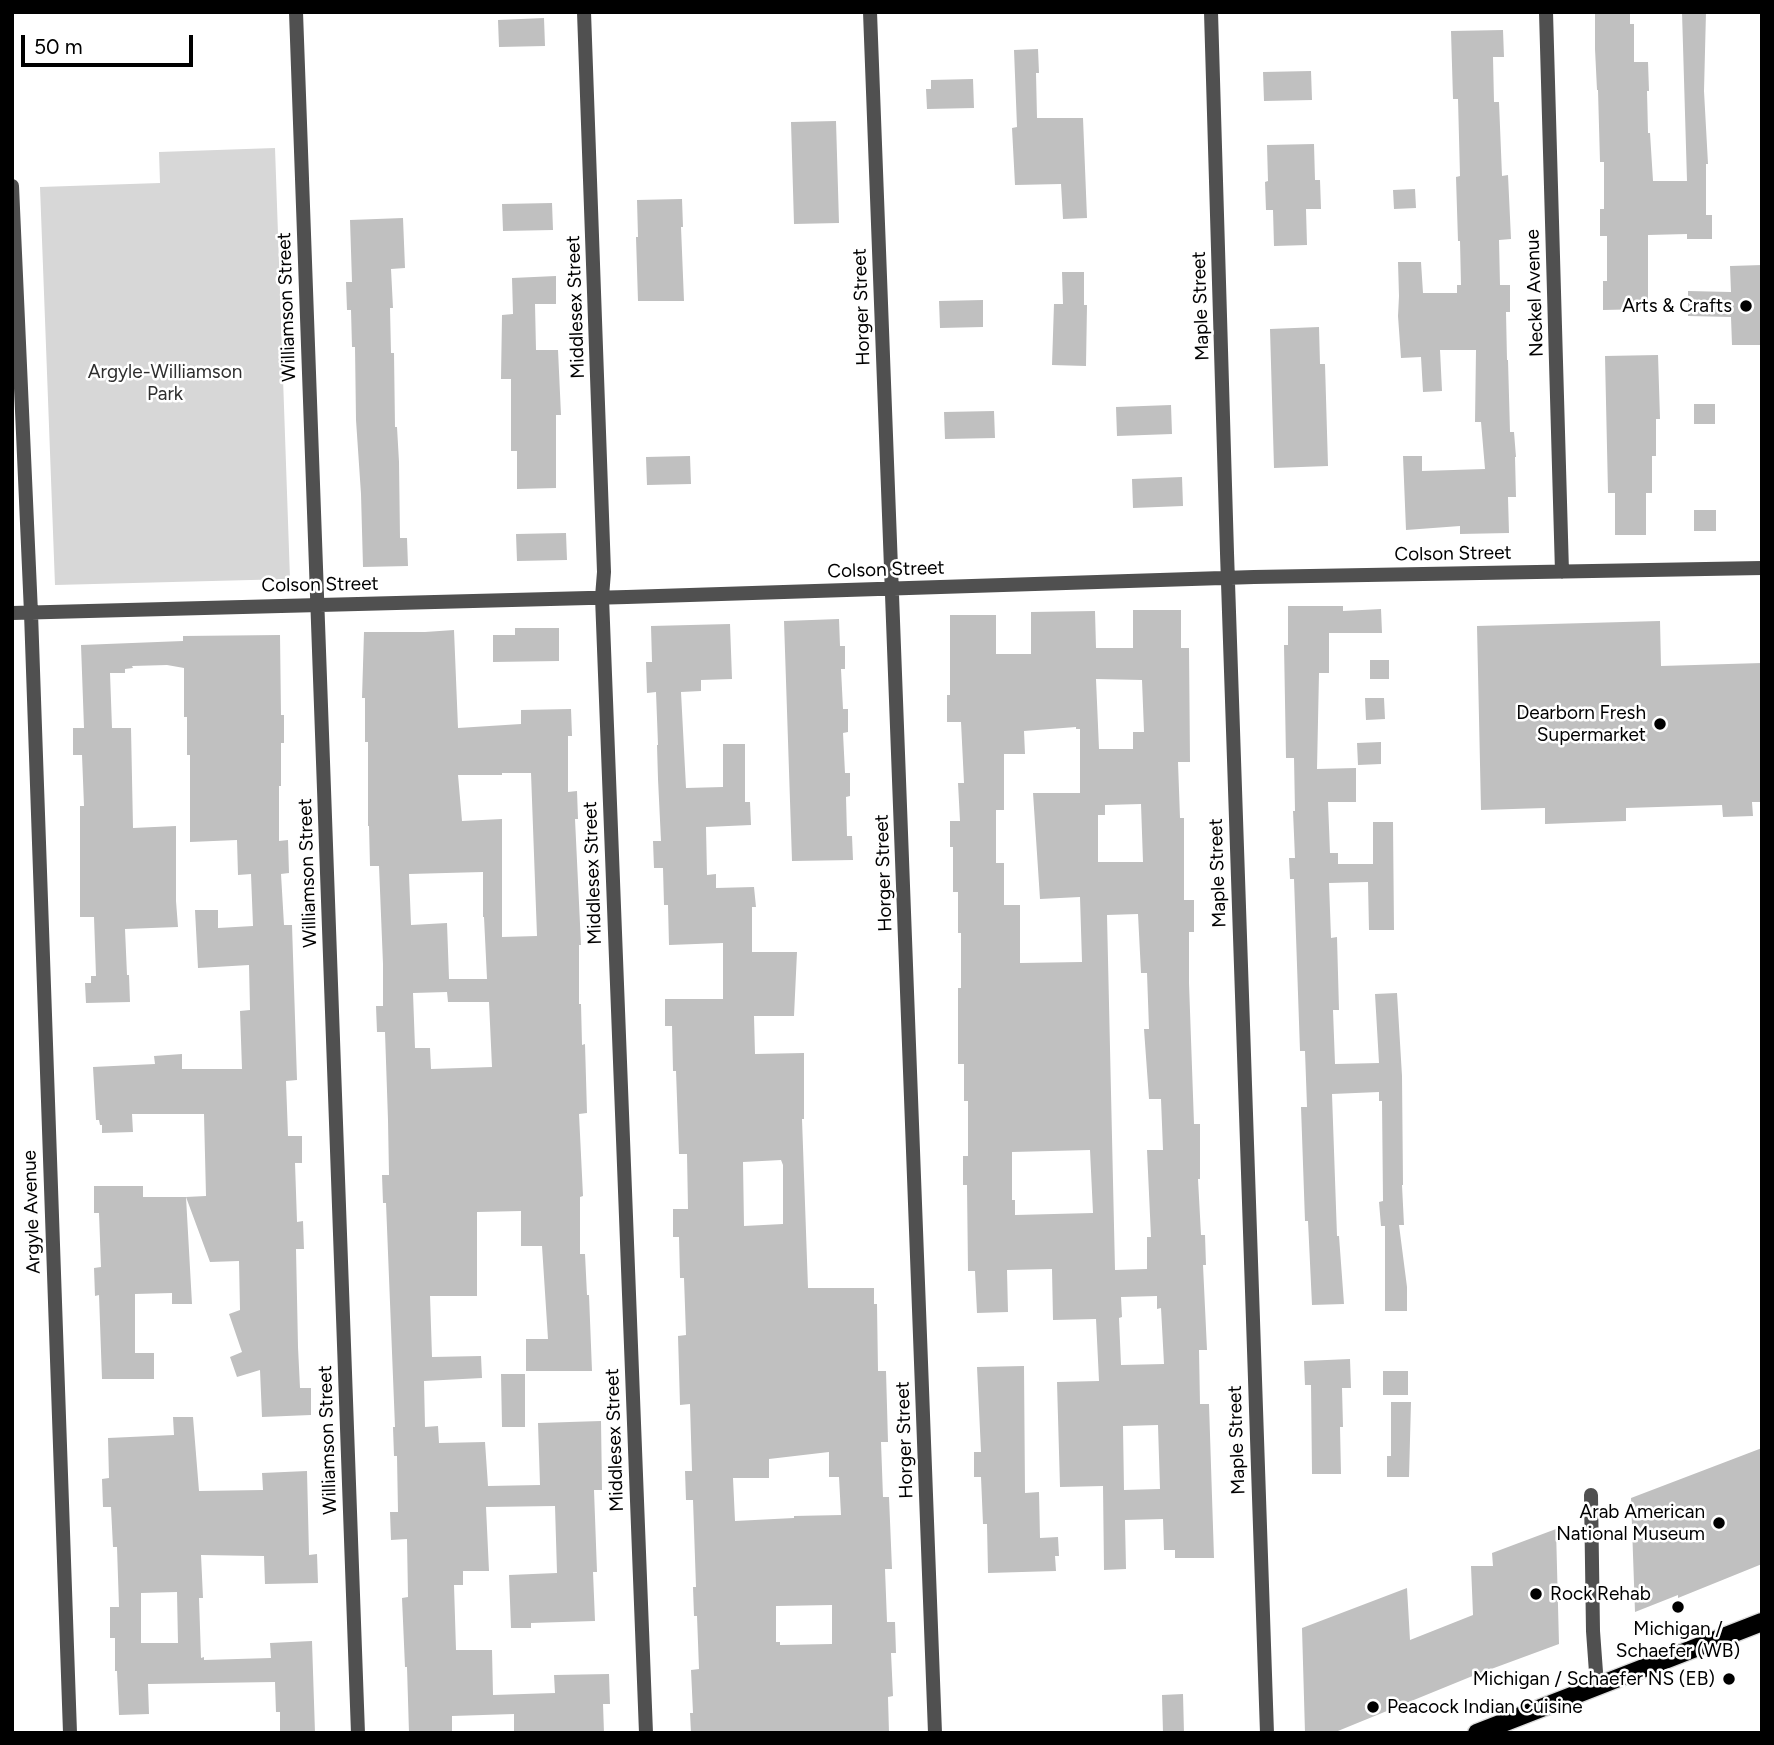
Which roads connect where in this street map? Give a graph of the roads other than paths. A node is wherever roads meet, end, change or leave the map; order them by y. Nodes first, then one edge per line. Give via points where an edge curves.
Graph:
1 (296, 12) edge
2 (584, 12) edge
3 (870, 12) edge
4 (1211, 12) edge
5 (1546, 12) edge
6 (12, 186) edge
7 (1762, 568) edge
8 (1562, 572) junction
9 (1228, 578) junction
10 (892, 589) junction
11 (602, 597) junction
12 (318, 605) junction
13 (12, 613) edge
14 (31, 613) junction
15 (1591, 1495) dead end
16 (1762, 1622) edge
17 (1597, 1686) junction
18 (70, 1733) edge
19 (358, 1733) edge
20 (646, 1733) edge
21 (935, 1733) edge
22 (1267, 1733) edge
23 (1477, 1733) edge

1 - 12 street, Williamson Street
2 - 11 street, Middlesex Street
3 - 10 street, Horger Street
4 - 9 street, Maple Street
5 - 8 street, Neckel Avenue
6 - 14 street, Argyle Avenue
7 - 8 street, Colson Street
8 - 9 street, Colson Street
9 - 10 street, Colson Street
9 - 22 street, Maple Street
10 - 11 street, Colson Street
10 - 21 street, Horger Street
11 - 12 street, Colson Street
11 - 20 street, Middlesex Street
12 - 14 street, Colson Street
12 - 19 street, Williamson Street
13 - 14 street, Colson Street
14 - 18 street, Argyle Avenue
15 - 17 street
16 - 17 main road
17 - 23 main road

